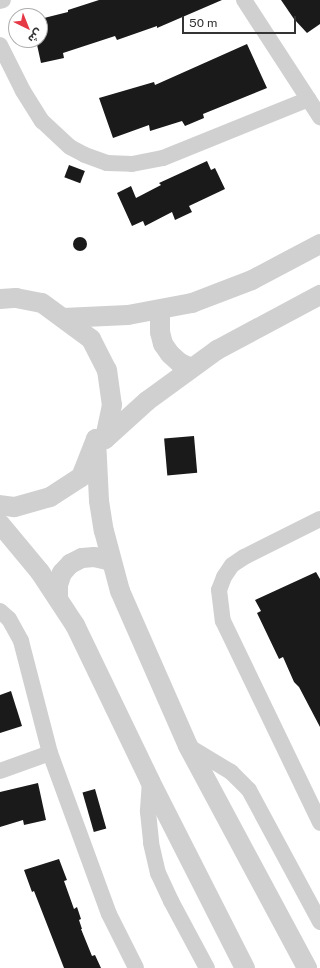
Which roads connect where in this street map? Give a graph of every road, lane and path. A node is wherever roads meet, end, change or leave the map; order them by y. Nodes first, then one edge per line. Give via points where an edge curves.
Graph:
1 (3, 0) edge
2 (244, 0) edge
3 (0, 1) edge
4 (0, 45) edge
5 (308, 99) junction
6 (320, 117) edge
7 (320, 244) edge
8 (0, 284) edge
9 (320, 295) edge
10 (8, 298) edge
11 (160, 310) junction
12 (63, 318) junction
13 (191, 368) junction
14 (101, 439) junction
15 (0, 505) edge
16 (320, 519) edge
17 (0, 524) edge
18 (111, 561) junction
19 (58, 598) junction
20 (0, 611) edge
21 (188, 746) junction
22 (50, 753) junction
23 (0, 770) edge
24 (150, 781) junction
25 (320, 823) edge
26 (320, 922) edge
27 (136, 968) edge
28 (207, 968) edge
29 (245, 968) edge
30 (307, 968) edge

1 - 3 street
2 - 5 street
4 - 5 street via 23,91 42,121 70,147 108,163 132,164 163,158
5 - 6 street
7 - 11 street via 222,293
8 - 10 street
9 - 13 street via 244,334
10 - 12 street via 42,303
11 - 12 street via 128,315
11 - 13 street via 160,332 164,344 175,358
12 - 14 street via 91,339 107,370 112,404
13 - 14 street
14 - 15 street via 80,477 50,498 14,507
14 - 18 street via 99,501
16 - 25 street via 232,565 224,576 220,590 223,621
17 - 19 street
18 - 19 street via 94,557 82,558 70,564 58,585
18 - 21 street via 120,591
19 - 24 street via 74,625
20 - 22 street via 9,619 21,641
21 - 26 street via 231,772 249,790
21 - 30 street
22 - 23 street
22 - 27 street via 109,914
24 - 28 street via 148,812 151,843 158,873 170,901
24 - 29 street

